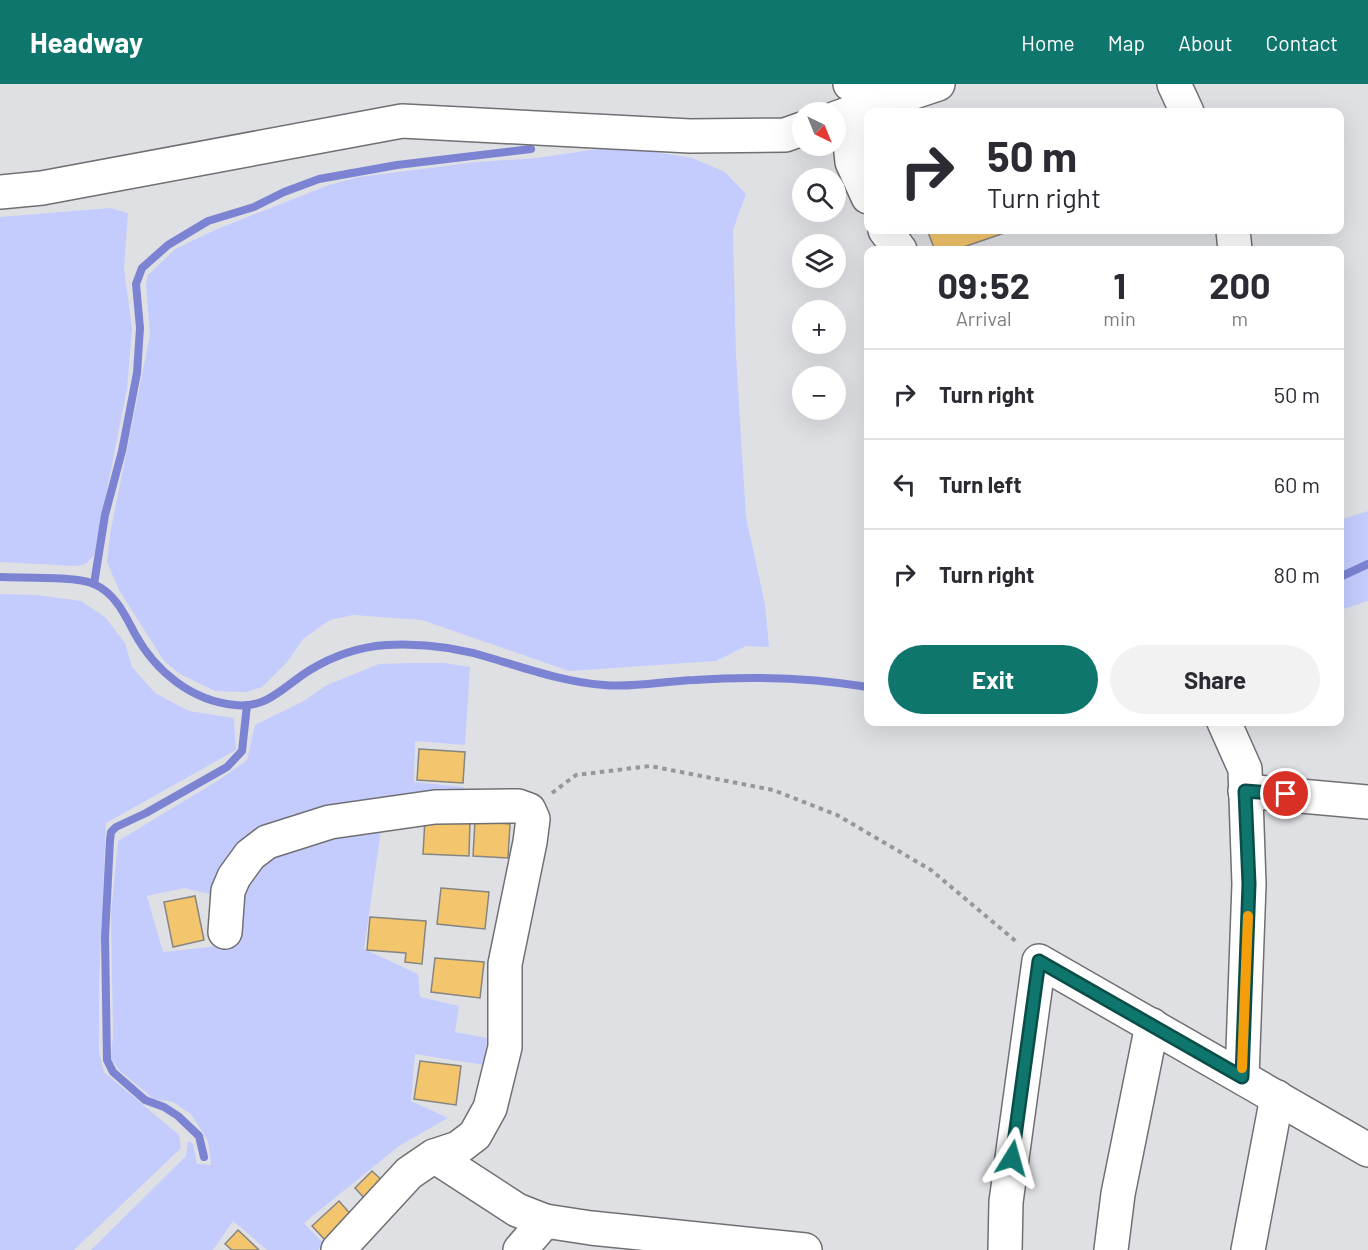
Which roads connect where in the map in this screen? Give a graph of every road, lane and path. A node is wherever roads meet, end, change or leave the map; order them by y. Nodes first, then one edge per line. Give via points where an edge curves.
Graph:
1 (939, 84) edge
2 (1174, 84) edge
3 (846, 105) edge
4 (1185, 108) edge
5 (846, 119) edge
6 (792, 132) edge
7 (864, 188) edge
8 (0, 192) edge
9 (1226, 726) edge
10 (1245, 791) junction
11 (1368, 802) edge
12 (529, 810) junction
13 (225, 932) dead end
14 (1039, 961) junction
15 (1152, 1025) junction
16 (1242, 1077) junction
17 (1277, 1097) junction
18 (1368, 1150) edge
19 (434, 1156) junction
20 (545, 1221) junction
21 (729, 1246) edge
22 (793, 1249) edge
23 (338, 1250) edge
24 (520, 1250) edge
25 (1005, 1250) edge
26 (1111, 1250) edge
27 (1248, 1250) edge

1 - 3 street via 887,101
2 - 4 street
5 - 7 street via 852,162
6 - 8 street via 690,136 402,121 42,188
9 - 10 street via 1245,769
10 - 11 street
10 - 16 street via 1249,884
12 - 13 street via 518,806 435,807 330,822 267,842 250,855 234,877 228,891
12 - 14 path via 576,775 650,766 772,790 837,815 931,870
12 - 19 street via 533,819 530,842 505,964 504,1047 490,1108 475,1135 458,1148
14 - 15 street
14 - 25 street via 1006,1202
15 - 16 street
15 - 26 street via 1118,1194
16 - 17 street
17 - 18 street
17 - 27 street
19 - 20 street via 517,1210
19 - 23 street via 409,1173
20 - 21 street
20 - 24 street
21 - 22 street

